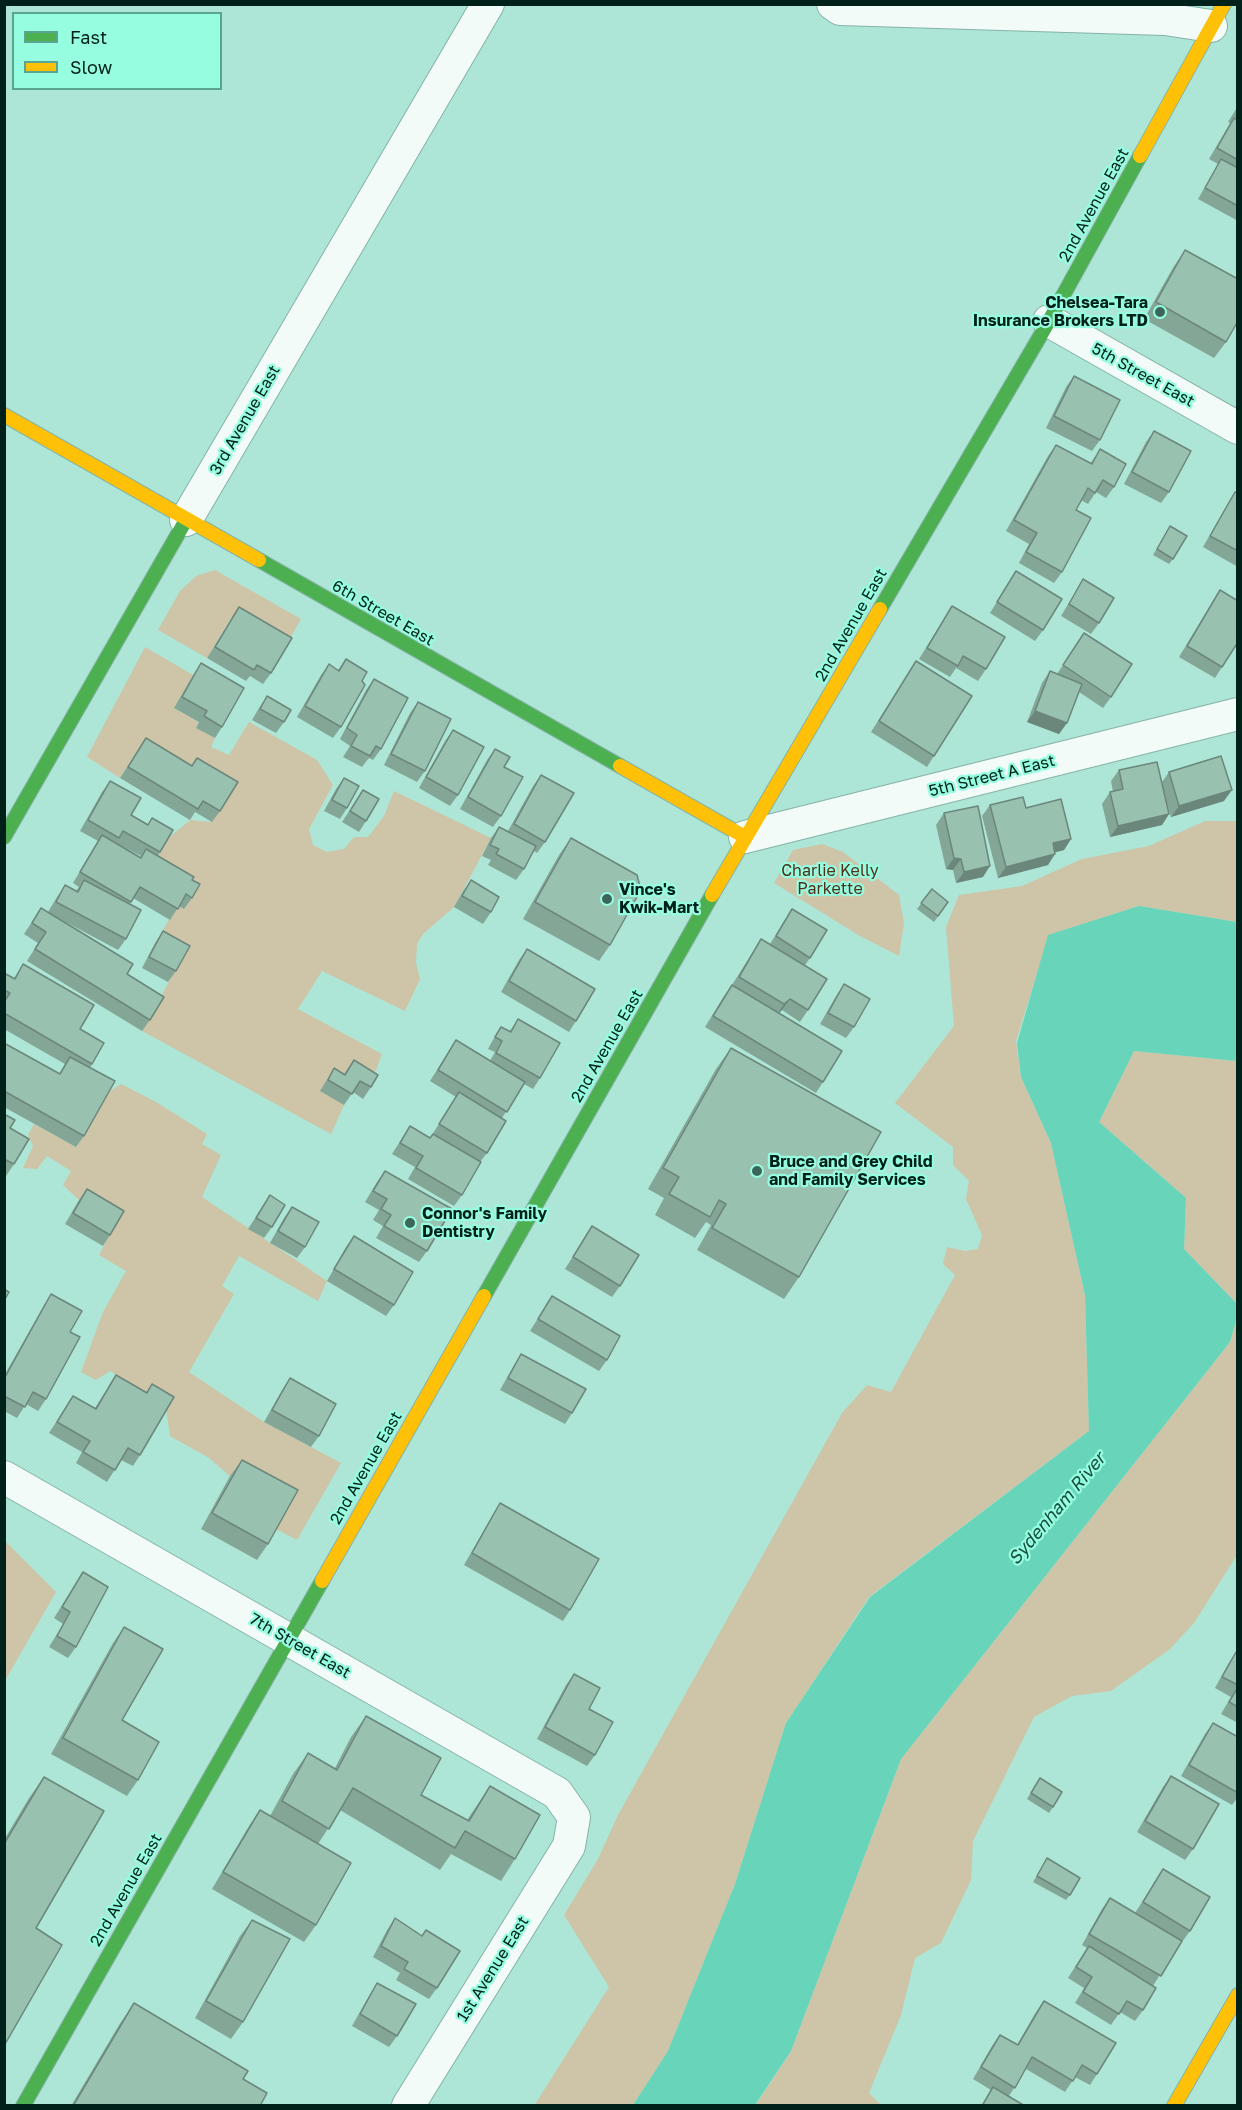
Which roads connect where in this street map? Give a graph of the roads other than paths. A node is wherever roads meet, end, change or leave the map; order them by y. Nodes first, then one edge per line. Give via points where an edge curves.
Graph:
1 (488, 4) edge
2 (833, 4) edge
3 (1218, 15) edge
4 (1049, 321) junction
5 (4, 415) edge
6 (1238, 428) edge
7 (186, 520) junction
8 (1238, 714) edge
9 (4, 837) edge
10 (746, 837) junction
11 (4, 1477) edge
12 (288, 1639) junction
13 (574, 1832) joint
14 (1238, 1995) edge
15 (23, 2106) edge
16 (408, 2106) edge
17 (1174, 2106) edge

1 - 7 street, 3rd Avenue East
2 - 3 street via 840,9 1165,19
3 - 4 main road, 2nd Avenue East
4 - 6 street, 5th Street East
4 - 10 main road, 2nd Avenue East
5 - 7 main road, 6th Street East
7 - 9 main road, 3rd Avenue East
7 - 10 main road, 6th Street East
8 - 10 street, 5th Street A East
10 - 12 main road, 2nd Avenue East
11 - 12 street, 7th Street East
12 - 13 street, 7th Street East via 557,1793 574,1817
12 - 15 main road, 2nd Avenue East
13 - 16 street, 1st Avenue East
14 - 17 main road

